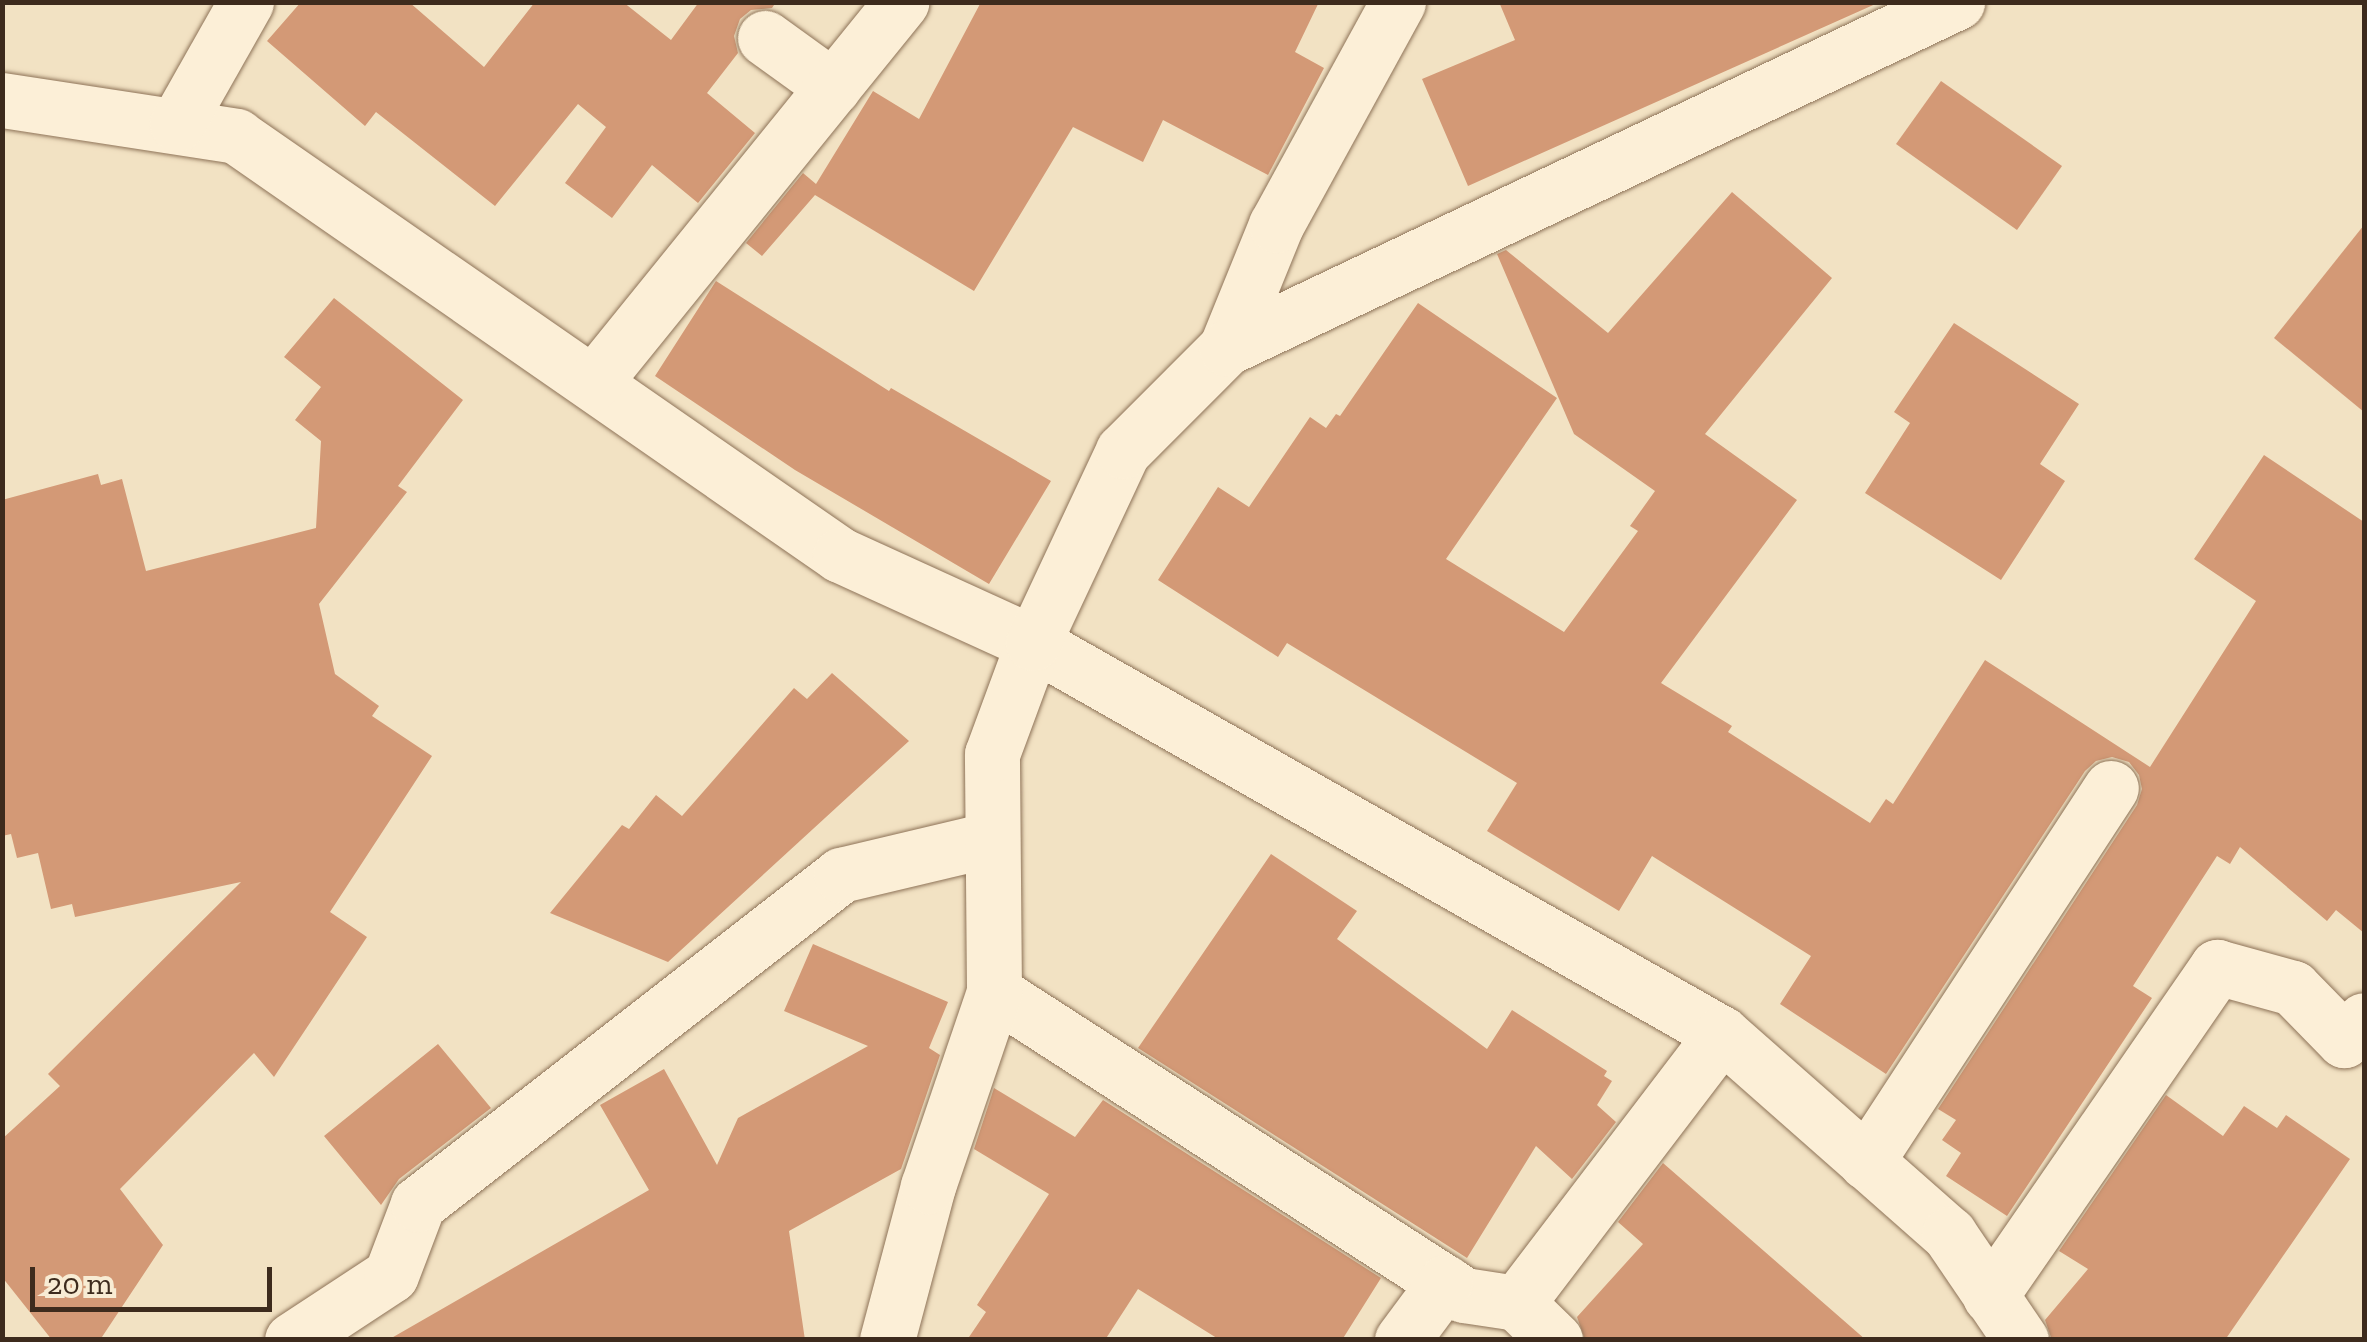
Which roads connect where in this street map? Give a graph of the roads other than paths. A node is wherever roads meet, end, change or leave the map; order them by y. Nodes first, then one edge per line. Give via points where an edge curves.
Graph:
1 (246, 2) edge
2 (901, 2) edge
3 (1398, 2) edge
4 (1957, 2) edge
5 (765, 38) dead end
6 (833, 87) junction
7 (2, 100) edge
8 (178, 124) junction
9 (1226, 348) junction
10 (593, 383) junction
11 (1033, 643) junction
12 (2111, 788) dead end
13 (992, 839) junction
14 (994, 992) junction
15 (1722, 1034) junction
16 (2358, 1042) edge
17 (1866, 1162) junction
18 (1445, 1282) junction
19 (1990, 1296) junction
20 (1517, 1302) junction
21 (292, 1340) edge
22 (887, 1340) edge
23 (1402, 1340) edge
24 (1555, 1340) edge
25 (2021, 1340) edge

1 - 8 street
2 - 6 street
3 - 9 street via 1276,225
4 - 9 street
5 - 6 street
6 - 10 street
7 - 8 street
8 - 10 street via 236,136
9 - 11 street via 1122,450
10 - 11 street via 840,555
11 - 13 street via 992,754
11 - 15 street
12 - 17 street
13 - 14 street
13 - 21 street via 841,875 418,1204 391,1275
14 - 18 street
14 - 22 street via 928,1186
15 - 17 street
15 - 20 street
16 - 19 street via 2294,988 2218,967
17 - 19 street via 1949,1234
18 - 20 street via 1464,1295
18 - 23 street
19 - 25 street
20 - 24 street

